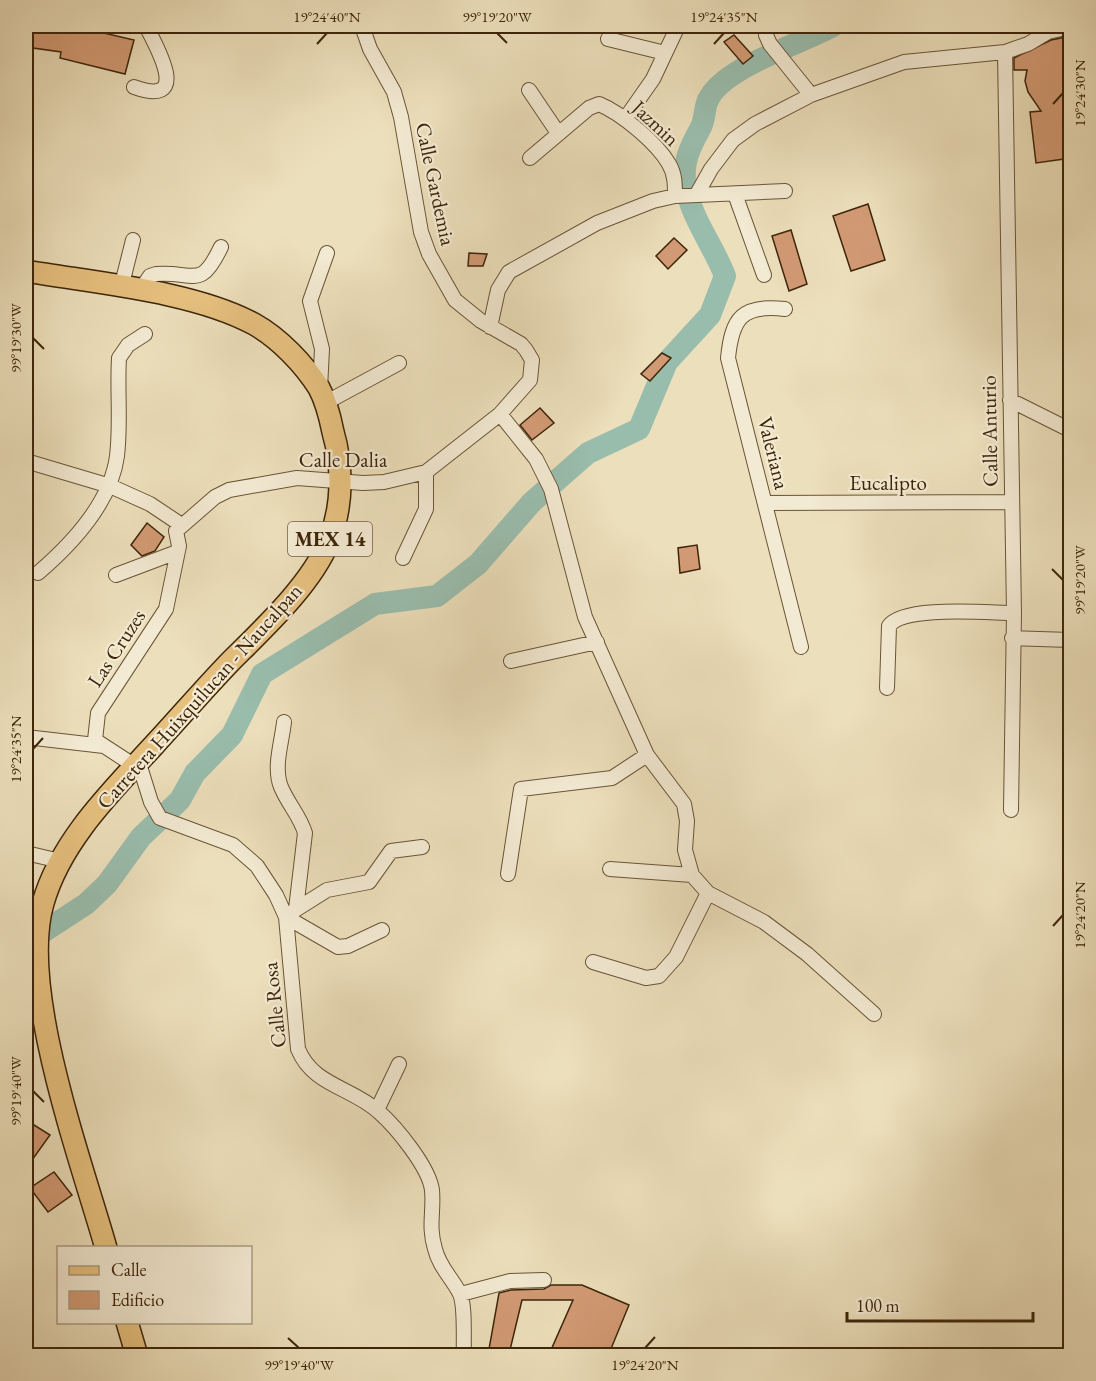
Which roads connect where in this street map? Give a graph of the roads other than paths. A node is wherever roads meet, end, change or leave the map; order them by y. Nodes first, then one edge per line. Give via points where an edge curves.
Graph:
1 (146, 26) edge
2 (362, 26) edge
3 (678, 26) edge
4 (767, 26) edge
5 (1071, 27) edge
6 (608, 39) dead end
7 (1005, 52) junction
8 (665, 53) junction
9 (134, 87) dead end
10 (529, 90) dead end
11 (810, 95) junction
12 (625, 119) junction
13 (558, 133) junction
14 (530, 158) dead end
15 (785, 191) dead end
16 (696, 194) junction
17 (735, 194) junction
18 (676, 196) junction
19 (133, 240) dead end
20 (221, 247) dead end
21 (327, 253) dead end
22 (26, 271) edge
23 (764, 275) dead end
24 (130, 290) junction
25 (785, 309) dead end
26 (490, 327) junction
27 (145, 334) dead end
28 (526, 350) joint
29 (399, 363) dead end
30 (322, 396) junction
31 (1010, 400) junction
32 (500, 414) junction
33 (1071, 430) edge
34 (26, 461) edge
35 (426, 472) junction
36 (340, 481) junction
37 (110, 486) junction
38 (1011, 502) junction
39 (765, 503) junction
40 (176, 531) junction
41 (177, 552) junction
42 (403, 558) dead end
43 (38, 573) dead end
44 (116, 575) dead end
45 (1014, 613) junction
46 (1012, 638) junction
47 (1071, 640) edge
48 (597, 642) junction
49 (801, 647) dead end
50 (511, 661) dead end
51 (887, 688) dead end
52 (284, 722) dead end
53 (26, 736) edge
54 (104, 746) junction
55 (647, 755) junction
56 (136, 765) junction
57 (1011, 810) dead end
58 (422, 847) dead end
59 (26, 853) edge
60 (60, 861) junction
61 (610, 869) dead end
62 (508, 874) dead end
63 (692, 875) junction
64 (708, 893) junction
65 (291, 913) junction
66 (382, 930) dead end
67 (593, 962) dead end
68 (874, 1014) dead end
69 (399, 1064) dead end
70 (377, 1110) junction
71 (105, 1246) edge
72 (544, 1280) dead end
73 (461, 1294) junction
74 (128, 1324) edge
75 (137, 1356) edge
76 (464, 1356) edge

1 - 9 street via 168,70 166,83 160,90 148,92
2 - 26 street, Calle Gardemia via 396,100 421,232 429,254 455,300
3 - 8 street
4 - 11 street via 770,44
5 - 7 street via 1048,32
6 - 8 street
7 - 11 street via 904,62
7 - 31 street, Calle Anturio
8 - 12 street via 653,79
10 - 13 street
11 - 16 street via 755,124 734,140
12 - 13 street, Jazmin via 596,104
12 - 18 street, Jazmin via 670,165
13 - 14 street, Jazmin
15 - 17 street
16 - 17 street
16 - 18 street
17 - 23 street
18 - 26 street via 597,223 520,264 502,280
19 - 24 street
20 - 24 street via 210,269 203,274 156,274
21 - 30 street via 310,301 322,349
22 - 24 main road, Carretera Huixquilucan - Naucalpan / MEX 14
24 - 30 main road, Carretera Huixquilucan - Naucalpan / MEX 14 via 211,307 258,326 290,352
25 - 39 street, Valeriana via 762,306 743,314 731,331 728,358
26 - 28 street, Calle Gardemia
27 - 37 street via 128,345 119,358 117,456
28 - 32 street, Calle Dalia via 532,360 530,380
29 - 30 street
30 - 36 main road, Carretera Huixquilucan - Naucalpan / MEX 14 via 340,460
31 - 33 street
31 - 38 street, Calle Anturio
32 - 35 street, Calle Dalia
32 - 48 street via 536,459 551,489 578,597
34 - 37 street
35 - 36 street, Calle Dalia via 384,482
35 - 42 street via 426,509
36 - 40 street, Calle Dalia via 297,478 229,490 215,497
36 - 56 main road, Carretera Huixquilucan - Naucalpan / MEX 14 via 335,524 309,574 277,615
37 - 40 street via 150,504 180,524
37 - 43 street via 68,546
38 - 39 street, Eucalipto
38 - 45 street, Calle Anturio
39 - 49 street, Valeriana
40 - 41 street, Las Cruzes
41 - 44 street
41 - 54 street, Las Cruzes via 166,609 98,713 95,740
45 - 46 street, Calle Anturio
45 - 51 street via 911,613 893,620 889,626
46 - 47 street
46 - 57 street, Calle Anturio
48 - 50 street
48 - 55 street
52 - 65 street via 277,774 304,833
53 - 54 street
54 - 56 street
55 - 62 street via 612,778 521,789
55 - 63 street via 684,804 685,850
56 - 60 main road, Carretera Huixquilucan - Naucalpan / MEX 14 via 84,825
56 - 65 street, Calle Rosa via 143,773 151,802 167,821 239,850 257,866
58 - 65 street via 391,851 369,882 327,890
59 - 60 street
60 - 71 main road, Carretera Huixquilucan - Naucalpan / MEX 14 via 39,919 40,997 64,1101
61 - 63 street
63 - 64 street
64 - 67 street via 676,957 659,976 646,978
64 - 68 street via 764,922 807,954
65 - 66 street via 338,947
65 - 70 street, Calle Rosa via 298,1049 302,1060 321,1079
69 - 70 street
70 - 73 street, Calle Rosa via 424,1168 431,1187 429,1222 435,1251
72 - 73 street via 510,1281
73 - 76 street
74 - 75 main road

